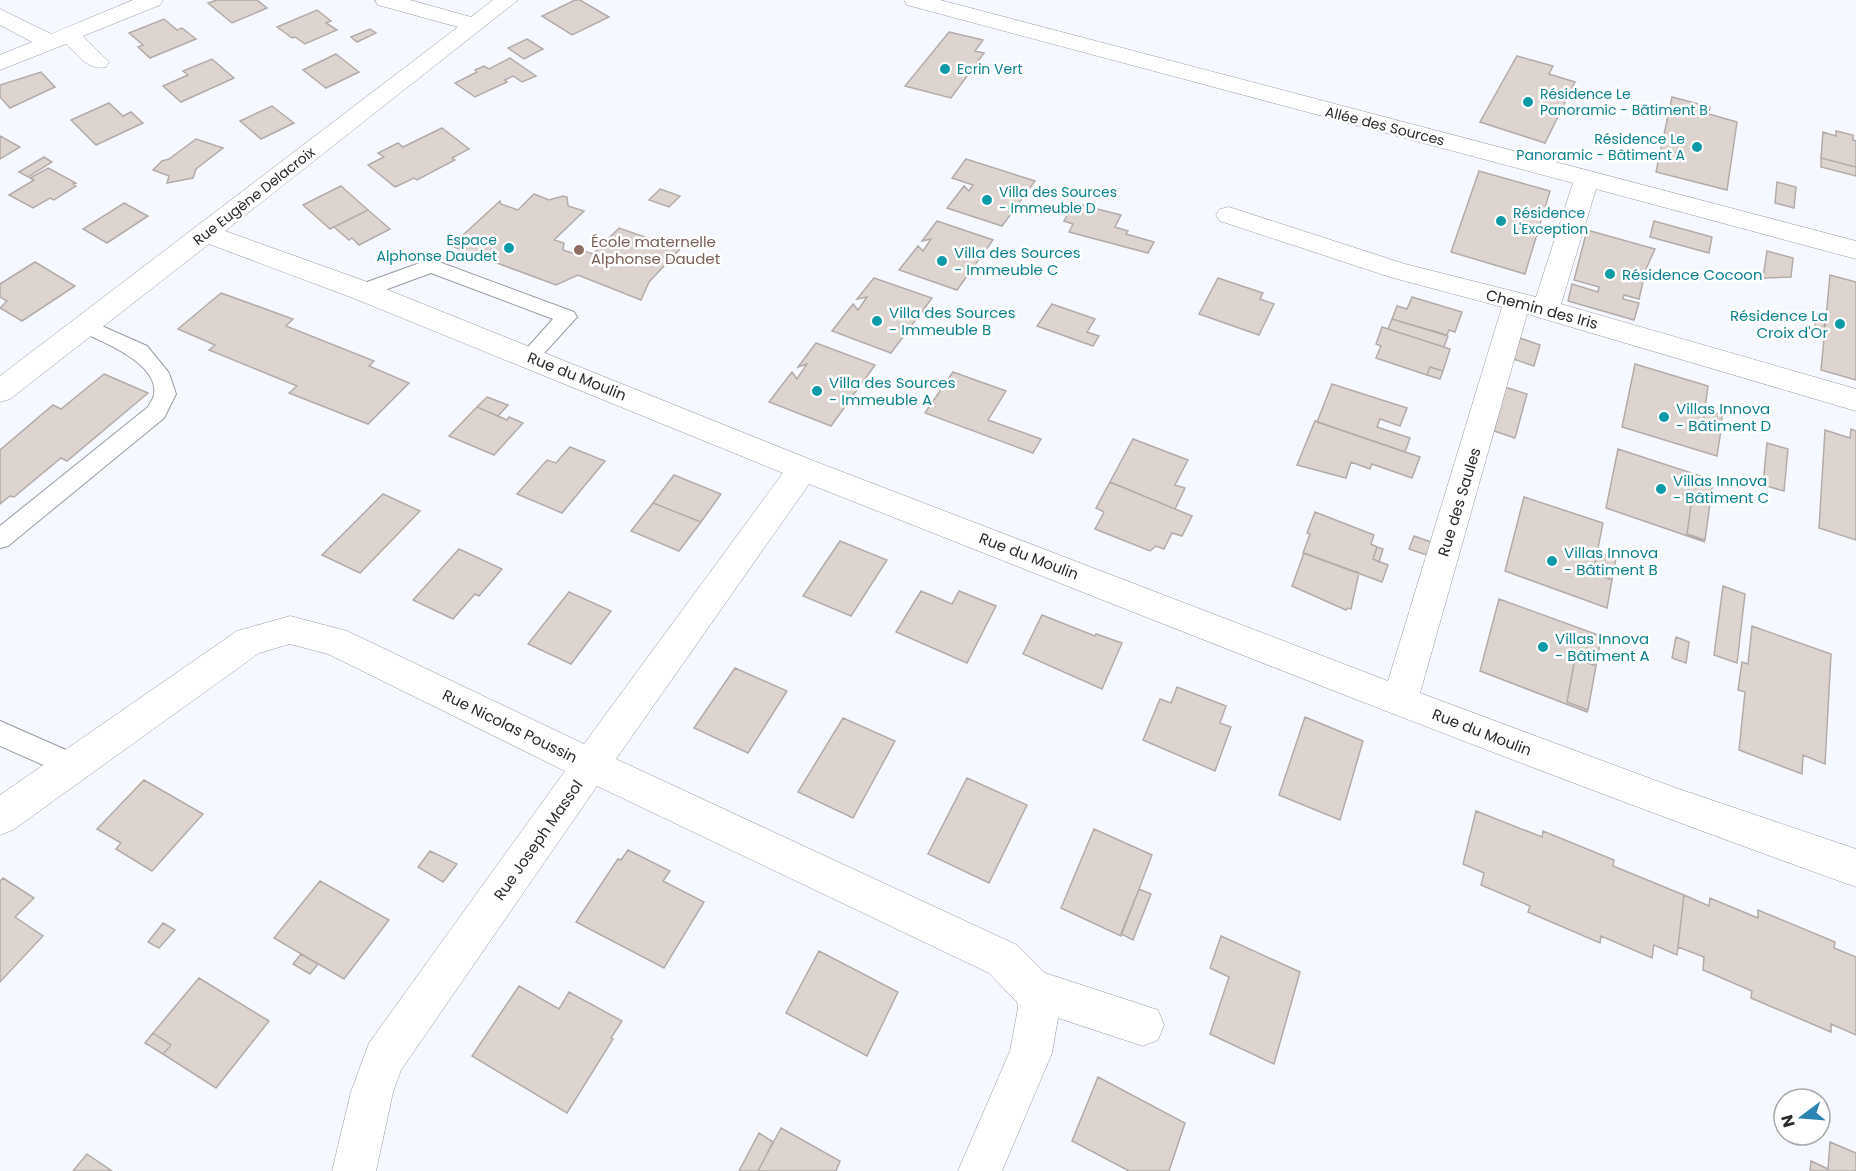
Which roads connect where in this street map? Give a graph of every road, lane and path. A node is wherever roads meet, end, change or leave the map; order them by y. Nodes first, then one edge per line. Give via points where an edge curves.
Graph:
1 (152, 0) edge
2 (386, 0) edge
3 (507, 0) edge
4 (915, 0) edge
5 (0, 16) edge
6 (474, 26) junction
7 (60, 39) junction
8 (98, 62) dead end
9 (0, 63) edge
10 (1587, 177) junction
11 (1229, 215) dead end
12 (206, 233) junction
13 (1856, 250) edge
14 (363, 291) junction
15 (1532, 305) junction
16 (86, 326) junction
17 (529, 357) junction
18 (7, 376) edge
19 (1856, 400) edge
20 (803, 469) junction
21 (0, 539) edge
22 (1400, 701) junction
23 (0, 732) edge
24 (590, 765) junction
25 (73, 766) junction
26 (0, 817) edge
27 (1856, 868) edge
28 (1033, 990) junction
29 (1143, 1025) dead end
30 (354, 1171) edge
31 (980, 1171) edge

1 - 7 street
2 - 6 street
3 - 6 street, Rue Eugène Delacroix
4 - 10 street, Allée des Sources
5 - 7 street
6 - 12 street, Rue Eugène Delacroix
7 - 8 street
7 - 9 street
10 - 13 street, Allée des Sources
10 - 15 street, Rue des Saules
11 - 15 street, Chemin des Iris via 1399,271
12 - 14 street, Rue du Moulin
12 - 16 street, Rue Eugène Delacroix
14 - 17 street, Rue du Moulin
14 - 17 lane via 431,266 567,317
15 - 19 street, Chemin des Iris
15 - 22 street, Rue des Saules
16 - 18 street, Rue Eugène Delacroix
16 - 21 lane via 141,351 162,378 165,393 156,412
17 - 20 street, Rue du Moulin
20 - 22 street, Rue du Moulin
20 - 24 street, Rue Joseph Massol
22 - 27 street, Rue du Moulin
23 - 25 lane
24 - 25 street, Rue Nicolas Poussin via 335,641 290,630 249,641
24 - 28 street, Rue Nicolas Poussin via 1003,959
24 - 30 street, Rue Joseph Massol via 384,1058
25 - 26 street, Rue Nicolas Poussin
28 - 29 street
28 - 31 street via 1039,1008 1031,1053

